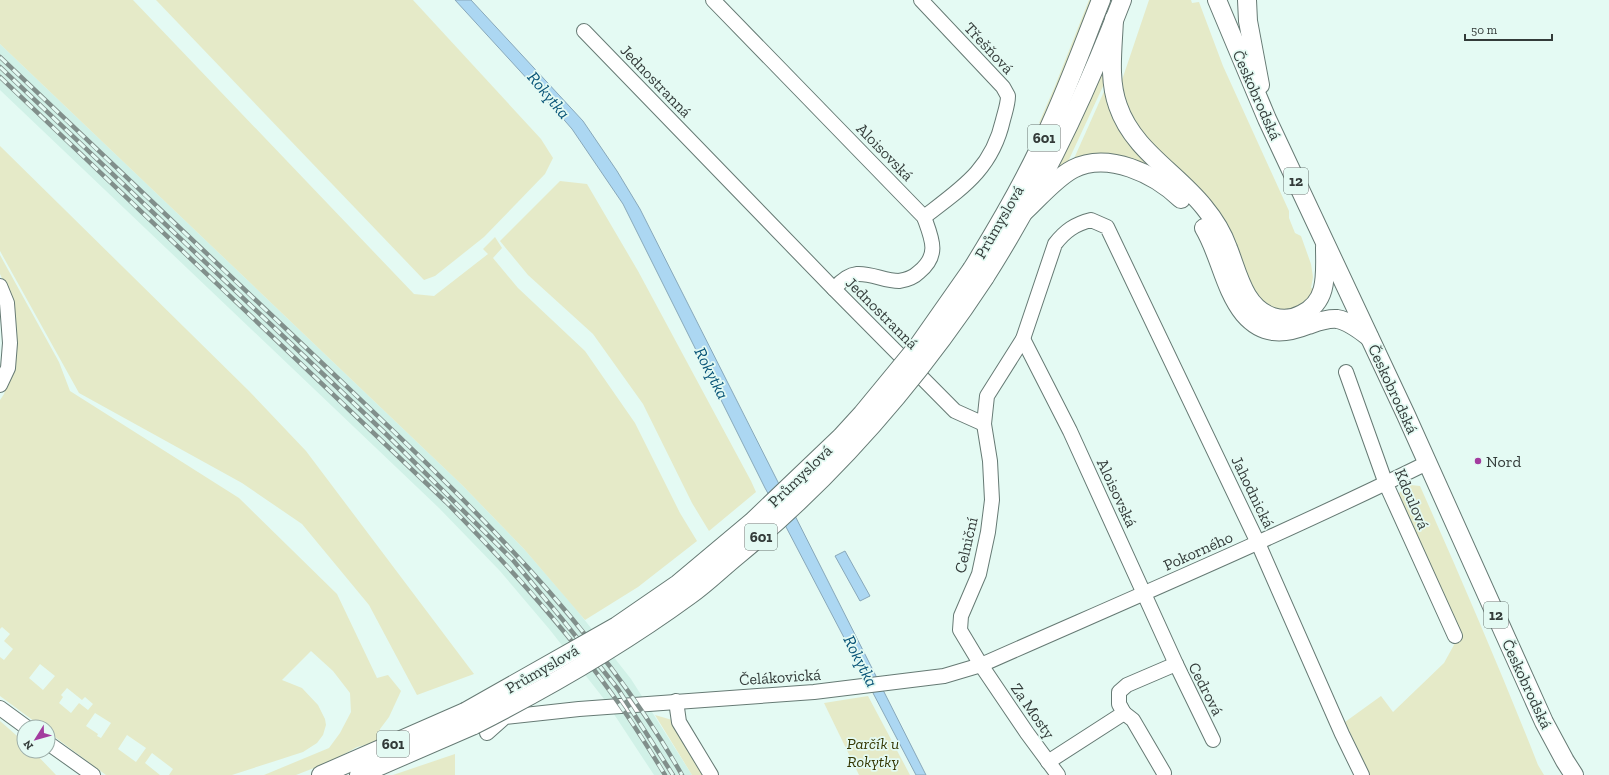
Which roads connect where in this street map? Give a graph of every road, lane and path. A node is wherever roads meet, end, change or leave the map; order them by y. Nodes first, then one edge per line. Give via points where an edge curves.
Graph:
1 (713, 0) edge
2 (921, 0) edge
3 (1101, 0) edge
4 (1122, 0) edge
5 (1217, 0) edge
6 (1246, 0) edge
7 (1114, 19) junction
8 (584, 31) dead end
9 (1267, 119) junction
10 (1025, 211) junction
11 (924, 217) junction
12 (1325, 243) junction
13 (978, 273) junction
14 (0, 286) edge
15 (834, 289) junction
16 (1348, 292) junction
17 (1314, 323) junction
18 (1369, 337) junction
19 (1023, 339) junction
20 (1346, 372) dead end
21 (0, 385) edge
22 (984, 424) junction
23 (1427, 463) junction
24 (1386, 484) junction
25 (1258, 543) junction
26 (1145, 593) junction
27 (1455, 636) dead end
28 (1176, 664) junction
29 (981, 666) junction
30 (676, 701) junction
31 (0, 708) edge
32 (1124, 713) junction
33 (16, 720) edge
34 (476, 723) junction
35 (1214, 740) dead end
36 (56, 749) edge
37 (1048, 762) junction
38 (1164, 773) dead end
39 (94, 775) edge
40 (321, 775) edge
41 (359, 775) edge
42 (711, 775) edge
43 (1058, 775) edge
44 (1362, 775) edge
45 (1574, 775) edge

1 - 11 street, Aloisovská
2 - 11 street, Třešňová via 1003,87 1008,96 1000,134 986,162 968,183
3 - 13 main road, Průmyslová / 601 via 1042,144
4 - 7 main road, Průmyslová / 601
5 - 9 main road, Českobrodská / 12
6 - 9 main road
7 - 10 main road, Průmyslová / 601 via 1061,141
7 - 12 main road via 1112,80 1124,120 1143,147 1194,195 1211,217 1228,248 1239,280 1254,305 1269,316 1285,318 1300,315 1314,307 1323,290
8 - 15 street, Jednostranná
9 - 12 main road, Českobrodská / 12
10 - 13 main road, Průmyslová / 601
10 - 17 main road via 1066,173 1078,167 1093,163 1107,164 1128,167 1144,173 1159,180 1176,193 1202,223 1233,297 1250,320 1272,331 1290,330
11 - 15 street, Aloisovská via 931,234 933,251 927,264 916,275 901,281 857,274 844,279
12 - 16 main road, Českobrodská / 12
13 - 34 main road, Průmyslová / 601, bridge via 862,414 752,522 678,584
14 - 21 street via 7,303 10,343 8,368
15 - 22 street, Jednostranná via 955,411
16 - 17 main road via 1343,302
16 - 18 main road, Českobrodská / 12
17 - 18 main road via 1338,319
18 - 23 main road, Českobrodská / 12
19 - 22 street via 987,396
19 - 25 street, Jahodnická via 1055,244 1063,233 1077,224 1091,220 1107,227
19 - 26 street, Aloisovská via 1070,431
20 - 24 street, Kdoulová
22 - 29 street, Celniční via 990,461 992,500 979,574 961,616 960,630
23 - 24 street, Pokorného
23 - 45 main road, Českobrodská / 12 via 1544,722
24 - 25 street, Pokorného
24 - 27 street, Kdoulová
25 - 26 street, Pokorného
25 - 44 street, Jahodnická
26 - 28 street, Aloisovská
26 - 29 street, Pokorného
28 - 32 street, Cedrová via 1127,685 1119,692 1119,704
28 - 35 street, Cedrová
29 - 30 street, Čelákovická via 944,676 860,687
29 - 37 street, Za Mosty
30 - 34 street, Čelákovická via 505,717
30 - 42 street via 679,722
31 - 33 street
32 - 37 street
32 - 38 street, Cedrová via 1132,720
34 - 40 main road, Průmyslová / 601
34 - 41 main road, Průmyslová / 601
36 - 39 street
37 - 43 street, Za Mosty

